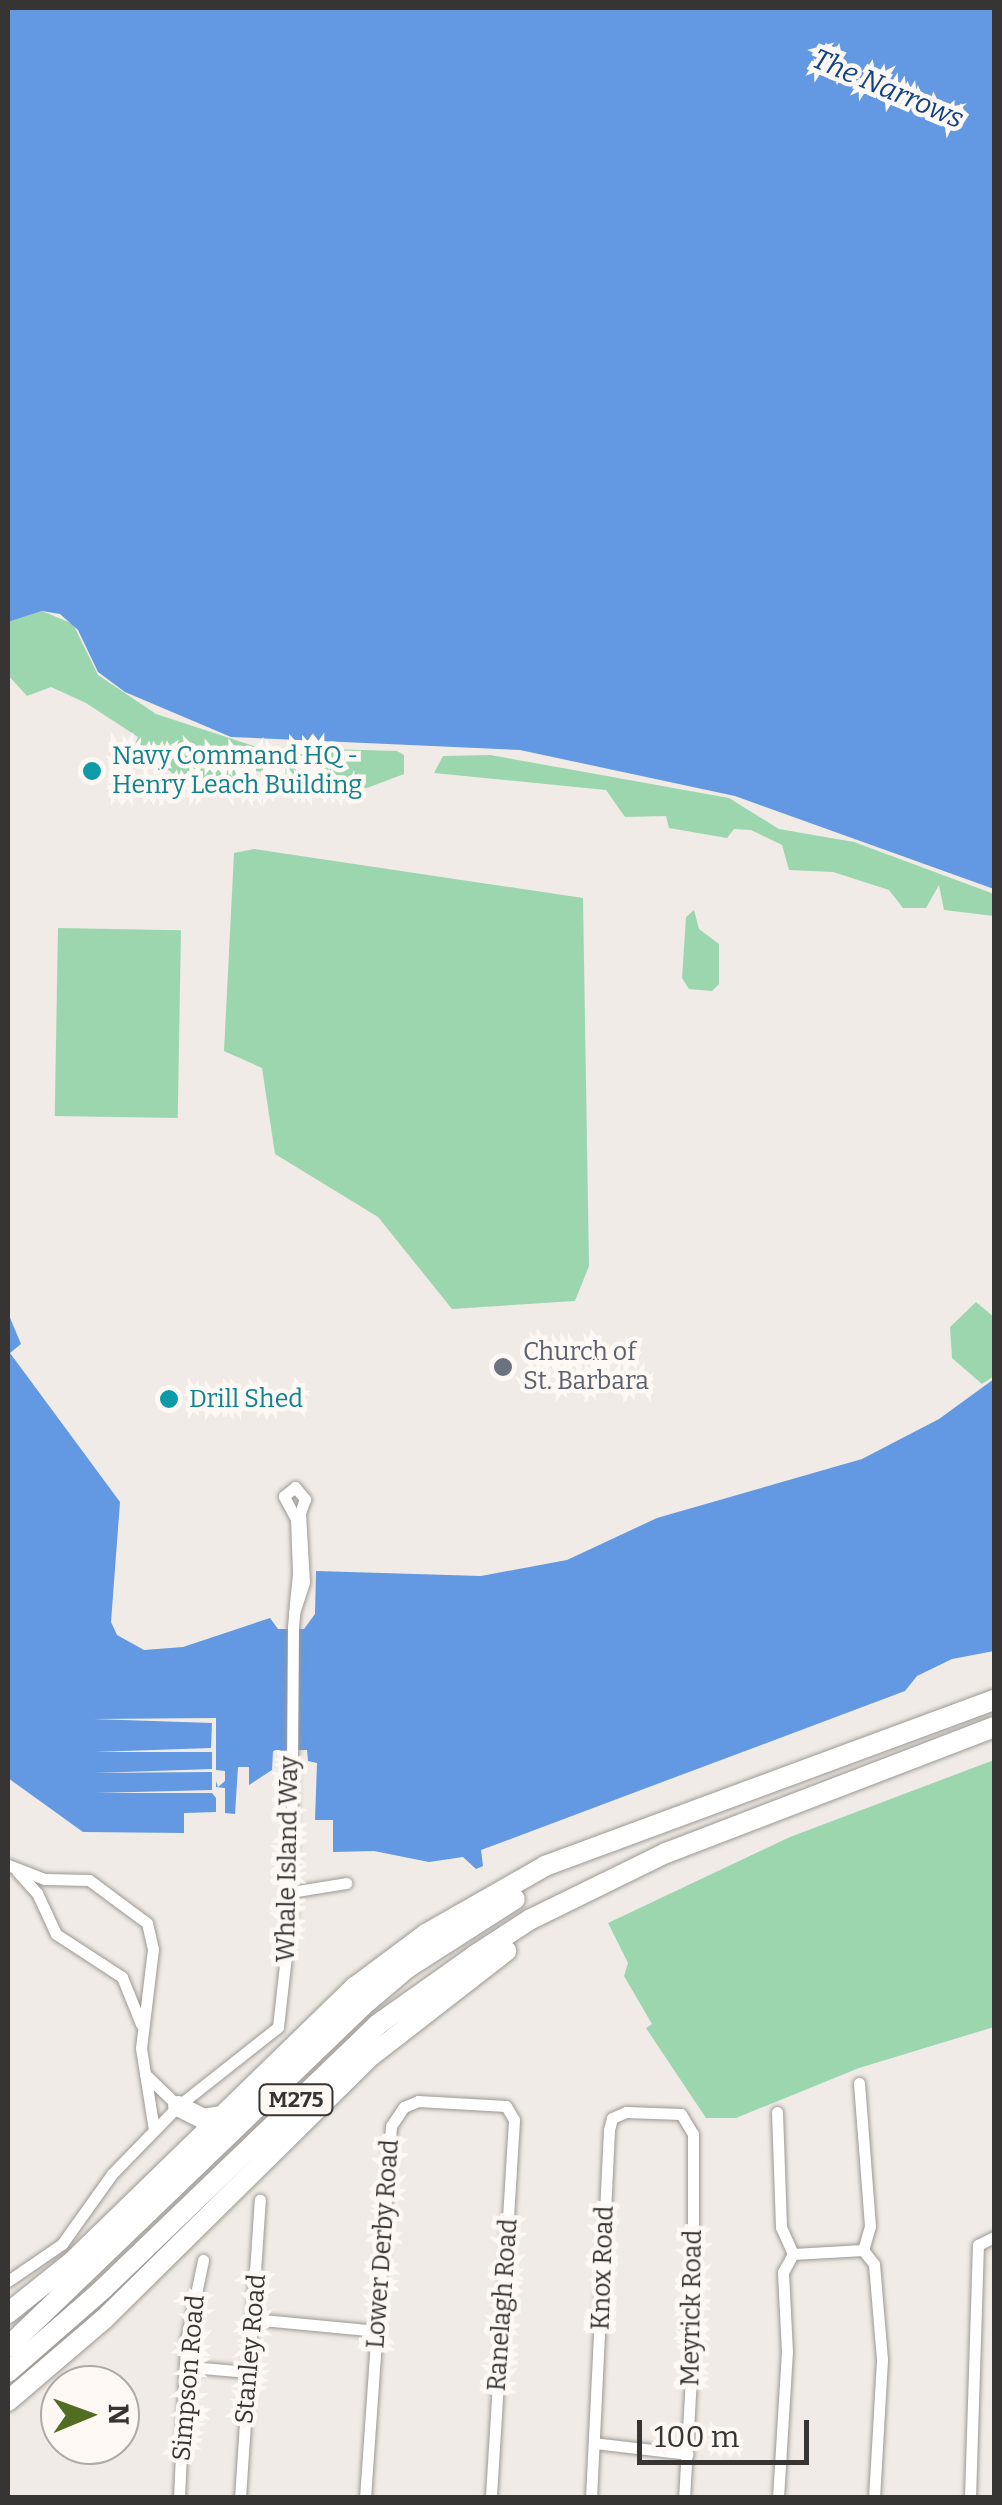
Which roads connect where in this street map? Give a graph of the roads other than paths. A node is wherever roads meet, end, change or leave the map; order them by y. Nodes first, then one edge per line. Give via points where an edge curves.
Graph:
1 (294, 1614) junction
2 (994, 1700) edge
3 (994, 1727) edge
4 (603, 1847) junction
5 (11, 1866) edge
6 (620, 1874) junction
7 (346, 1882) dead end
8 (290, 1892) junction
9 (143, 2028) junction
10 (144, 2071) junction
11 (859, 2084) dead end
12 (178, 2106) junction
13 (512, 2112) joint
14 (776, 2112) dead end
15 (221, 2116) junction
16 (688, 2119) joint
17 (154, 2130) junction
18 (260, 2200) dead end
19 (994, 2236) edge
20 (863, 2250) junction
21 (793, 2254) junction
22 (203, 2260) dead end
23 (8, 2281) edge
24 (9, 2311) edge
25 (252, 2319) junction
26 (377, 2331) junction
27 (8, 2346) edge
28 (190, 2368) junction
29 (8, 2372) edge
30 (248, 2372) junction
31 (8, 2401) edge
32 (594, 2443) junction
33 (687, 2454) junction
34 (178, 2498) edge
35 (240, 2498) edge
36 (365, 2498) edge
37 (490, 2498) edge
38 (591, 2498) edge
39 (684, 2498) edge
40 (778, 2498) edge
41 (874, 2498) edge
42 (970, 2498) edge

1 - 1 street via 296,1529 295,1506 304,1582
1 - 8 street, Whale Island Way
2 - 4 highway, M275
3 - 6 highway, M275
4 - 15 highway, M275 via 545,1866 426,1934 355,1987
4 - 27 highway, M275 via 407,1968
5 - 9 street via 37,1893 56,1934 122,1977
5 - 9 street via 52,1880 89,1880 144,1918 152,1949
6 - 29 highway, M275 via 531,1919 377,2025 104,2289
6 - 31 highway, M275 via 486,1964 372,2055 104,2319
7 - 8 street
8 - 12 street, Whale Island Way via 274,2035 226,2062
9 - 10 street
10 - 12 street
10 - 17 street
11 - 20 street via 870,2226
12 - 15 highway, M275 via 203,2118
12 - 17 street, Whale Island Way
13 - 26 street, Lower Derby Road via 506,2106 418,2101 394,2119
13 - 37 street, Ranelagh Road
14 - 21 street via 781,2226
15 - 24 highway, M275 via 72,2262
16 - 32 street, Knox Road via 626,2112 609,2125
16 - 33 street, Meyrick Road via 694,2313
17 - 23 street, Whale Island Way via 112,2174 62,2244
18 - 25 street, Stanley Road
19 - 42 street via 978,2245
20 - 21 street
20 - 41 street via 874,2264 882,2360
21 - 40 street via 783,2284 787,2352
22 - 28 street, Simpson Road via 190,2306
25 - 26 street
25 - 30 street, Stanley Road
26 - 36 street, Lower Derby Road
28 - 30 street
28 - 34 street, Simpson Road
30 - 35 street, Stanley Road
32 - 33 street
32 - 38 street, Knox Road
33 - 39 street, Meyrick Road

